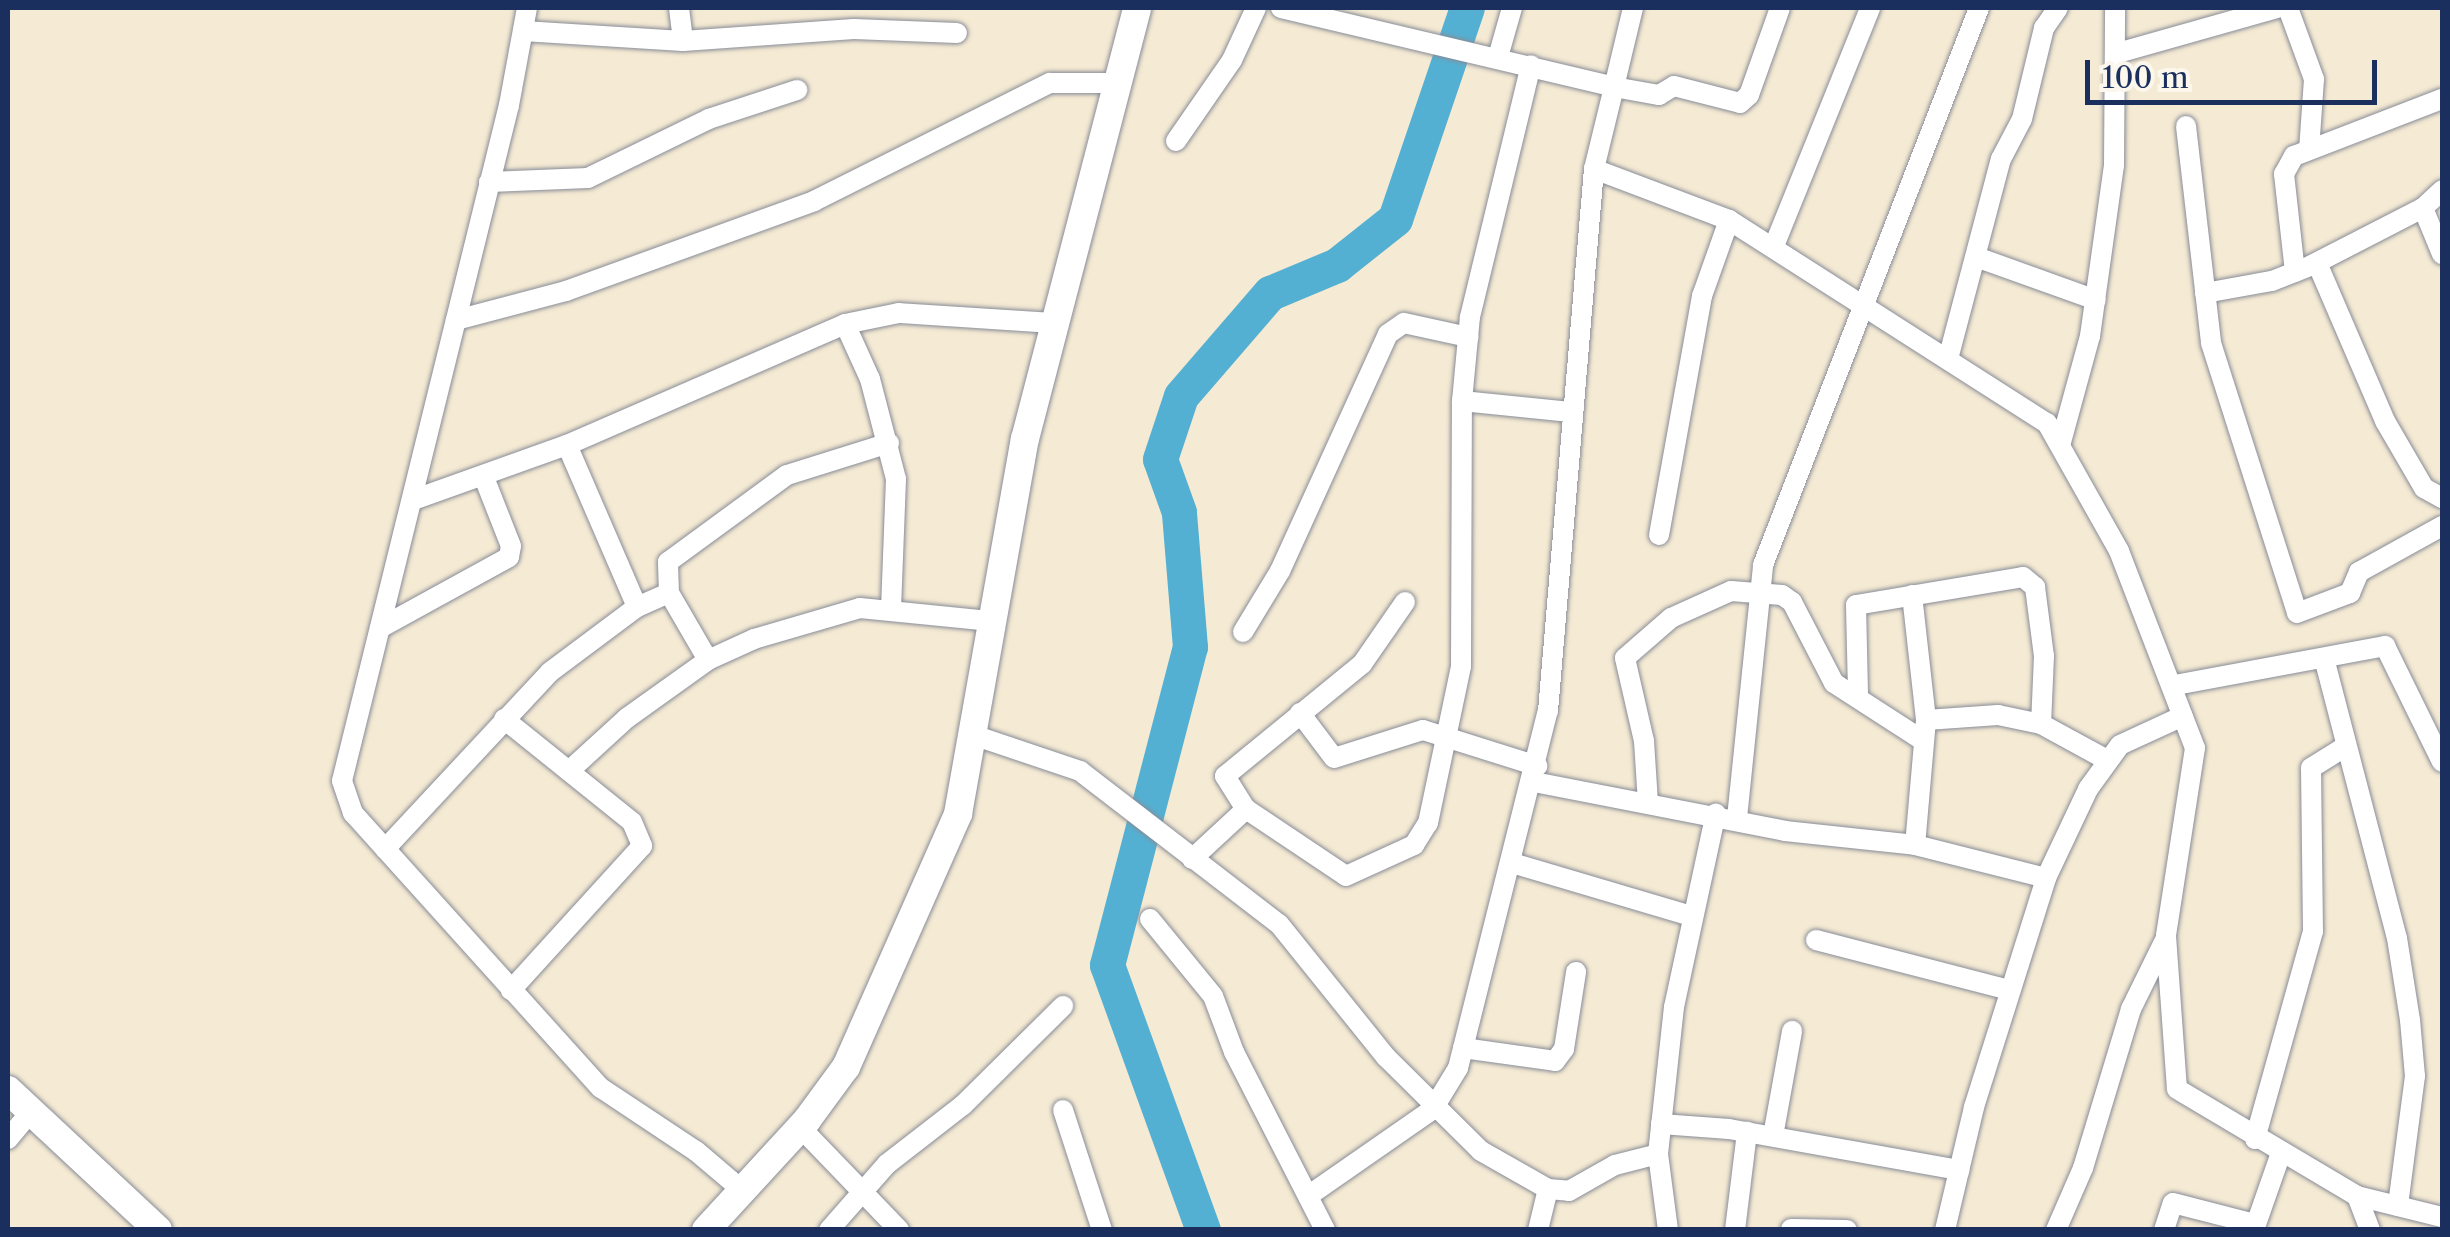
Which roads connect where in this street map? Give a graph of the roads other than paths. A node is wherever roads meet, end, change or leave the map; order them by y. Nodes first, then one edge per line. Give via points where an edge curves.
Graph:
1 (527, 8) edge
2 (678, 8) edge
3 (1136, 8) edge
4 (1256, 8) edge
5 (1281, 8) edge
6 (1512, 8) edge
7 (1633, 8) edge
8 (1780, 8) edge
9 (1870, 8) edge
10 (1979, 8) edge
11 (2058, 8) edge
12 (2115, 8) edge
13 (2277, 8) edge
14 (2288, 8) edge
15 (1349, 15) edge
16 (523, 30) junction
17 (957, 34) dead end
18 (683, 41) junction
19 (2118, 53) junction
20 (1489, 55) junction
21 (1531, 66) junction
22 (1117, 83) junction
23 (1614, 86) junction
24 (797, 90) dead end
25 (2442, 99) edge
26 (2186, 126) dead end
27 (1176, 140) dead end
28 (2309, 150) junction
29 (1594, 169) junction
30 (489, 182) junction
31 (2442, 190) edge
32 (2423, 208) junction
33 (1729, 220) junction
34 (1774, 246) junction
35 (2442, 254) edge
36 (1980, 258) junction
37 (2317, 263) junction
38 (2295, 272) junction
39 (2205, 293) junction
40 (2096, 300) junction
41 (1866, 306) junction
42 (456, 320) junction
43 (1055, 322) junction
44 (846, 324) junction
45 (1468, 337) junction
46 (1948, 359) junction
47 (1462, 401) junction
48 (1570, 412) junction
49 (889, 442) junction
50 (2061, 442) junction
51 (567, 445) junction
52 (483, 476) junction
53 (2442, 498) edge
54 (412, 500) junction
55 (2442, 526) edge
56 (1658, 534) dead end
57 (1757, 590) junction
58 (670, 593) junction
59 (1912, 594) junction
60 (1404, 602) dead end
61 (637, 606) junction
62 (891, 609) junction
63 (991, 621) junction
64 (380, 628) junction
65 (1243, 632) dead end
66 (2324, 658) junction
67 (708, 660) junction
68 (2175, 685) junction
69 (1858, 693) junction
70 (1300, 712) junction
71 (2184, 716) junction
72 (504, 719) junction
73 (2041, 724) junction
74 (1924, 730) junction
75 (976, 736) junction
76 (1444, 736) junction
77 (2345, 747) junction
78 (2107, 760) junction
79 (2442, 762) edge
80 (568, 771) junction
81 (1535, 774) junction
82 (1648, 803) junction
83 (1246, 809) junction
84 (1727, 816) junction
85 (1914, 845) junction
86 (385, 848) junction
87 (1184, 854) junction
88 (1512, 862) junction
89 (2046, 878) junction
90 (1691, 916) junction
91 (1150, 919) dead end
92 (2166, 936) junction
93 (1816, 940) dead end
94 (1576, 972) dead end
95 (511, 990) junction
96 (2010, 990) junction
97 (1064, 1006) dead end
98 (1792, 1032) dead end
99 (1463, 1048) junction
100 (8, 1090) edge
101 (1433, 1109) junction
102 (1063, 1110) dead end
103 (31, 1112) junction
104 (1662, 1124) junction
105 (800, 1128) junction
106 (1747, 1132) junction
107 (1773, 1136) junction
108 (2255, 1138) junction
109 (8, 1139) edge
110 (2280, 1153) junction
111 (1658, 1154) junction
112 (1959, 1170) junction
113 (1548, 1189) junction
114 (742, 1190) junction
115 (862, 1191) junction
116 (1308, 1196) junction
117 (2357, 1196) junction
118 (2398, 1206) junction
119 (2442, 1217) edge
120 (2255, 1227) edge
121 (1791, 1229) edge
122 (158, 1230) edge
123 (706, 1230) edge
124 (829, 1230) edge
125 (899, 1230) edge
126 (1102, 1230) edge
127 (1326, 1230) edge
128 (1538, 1230) edge
129 (1668, 1230) edge
130 (1734, 1230) edge
131 (1847, 1230) edge
132 (1945, 1230) edge
133 (2056, 1230) edge
134 (2164, 1230) edge
135 (2370, 1230) edge

1 - 16 street
2 - 18 street
3 - 22 street
4 - 27 street via 1232,60
5 - 15 street
6 - 20 street
7 - 23 street
8 - 23 street via 1740,104 1674,86 1659,96
9 - 34 street
10 - 41 street
11 - 36 street via 2044,28 2022,119 2002,159
12 - 19 street
13 - 19 street
14 - 28 street via 2314,79
15 - 20 street
16 - 18 street
16 - 30 street
17 - 18 street via 854,29
19 - 40 street via 2118,126
20 - 21 street
21 - 23 street
21 - 45 street
22 - 42 street via 1050,83 814,201 566,292
22 - 43 street
23 - 29 street
24 - 30 street via 709,119 588,178
25 - 28 street
26 - 39 street
28 - 38 street via 2294,156 2284,174
29 - 33 street
29 - 48 street
30 - 42 street
31 - 32 street
32 - 35 street
32 - 37 street
33 - 34 street
33 - 56 street via 1702,296
34 - 41 street
36 - 40 street
36 - 46 street
37 - 38 street
37 - 53 street via 2385,421 2424,488
38 - 39 street
39 - 55 street via 2228,404 2297,613 2350,593 2359,572
40 - 50 street
41 - 46 street
41 - 57 street via 1831,378
42 - 54 street
43 - 44 street via 898,313
43 - 63 street via 1024,439
44 - 49 street
44 - 51 street
45 - 47 street
45 - 65 street via 1404,323 1388,334 1280,571
46 - 50 street via 2047,422
47 - 48 street
47 - 76 street via 1463,634
48 - 81 street via 1548,711
49 - 58 street via 774,484 680,549 668,562
49 - 62 street via 898,530
50 - 68 street via 2119,551
51 - 52 street
51 - 61 street
52 - 54 street
52 - 64 street via 511,546 509,557
54 - 64 street
57 - 69 street via 1792,602 1826,673
57 - 82 street via 1731,591 1671,618 1626,658 1644,741
57 - 84 street
58 - 61 street
58 - 67 street
59 - 69 street via 1862,602 1851,612
59 - 73 street via 2029,580 2044,656
59 - 74 street
60 - 70 street via 1362,664
61 - 72 street via 550,672
62 - 63 street
62 - 67 street via 810,619
63 - 75 street
64 - 86 street via 342,781 353,812
66 - 68 street
66 - 77 street
66 - 79 street via 2374,646 2394,653
67 - 80 street
68 - 71 street
69 - 74 street
70 - 76 street via 1334,758 1408,732
70 - 83 street via 1226,776
71 - 78 street via 2141,731
71 - 92 street via 2195,776
72 - 80 street
72 - 86 street
73 - 74 street via 1998,716
73 - 78 street
74 - 85 street
75 - 87 street via 1060,763 1102,785
75 - 105 street via 958,814 882,995 846,1066
76 - 81 street
76 - 83 street via 1423,835 1358,876 1334,870
77 - 108 street via 2312,768 2313,931
77 - 118 street via 2397,938 2410,1020 2415,1076
78 - 89 street
80 - 95 street via 632,822 642,846
81 - 82 street
81 - 88 street
82 - 84 street
83 - 87 street
84 - 85 street
84 - 90 street
85 - 89 street
86 - 95 street
87 - 101 street via 1311,955
88 - 90 street
88 - 99 street
89 - 96 street
90 - 104 street
91 - 116 street via 1213,996 1234,1052
92 - 108 street via 2177,1089
92 - 133 street via 2132,1010 2083,1168
93 - 96 street
94 - 99 street via 1564,1048 1555,1061
95 - 114 street via 625,1109 696,1150
96 - 112 street
97 - 115 street
98 - 107 street
99 - 101 street via 1448,1091
100 - 103 street
101 - 113 street via 1481,1151
101 - 116 street
102 - 126 street
103 - 109 street
103 - 122 street
104 - 106 street
104 - 111 street
105 - 114 street
105 - 115 street
106 - 107 street
106 - 130 street
107 - 112 street
108 - 110 street
110 - 117 street
110 - 120 street
111 - 113 street via 1615,1165 1569,1191
111 - 129 street
112 - 132 street
113 - 128 street
114 - 123 street
115 - 124 street
115 - 125 street
116 - 127 street
117 - 118 street
117 - 135 street
118 - 119 street
120 - 134 street via 2173,1203
121 - 131 street

